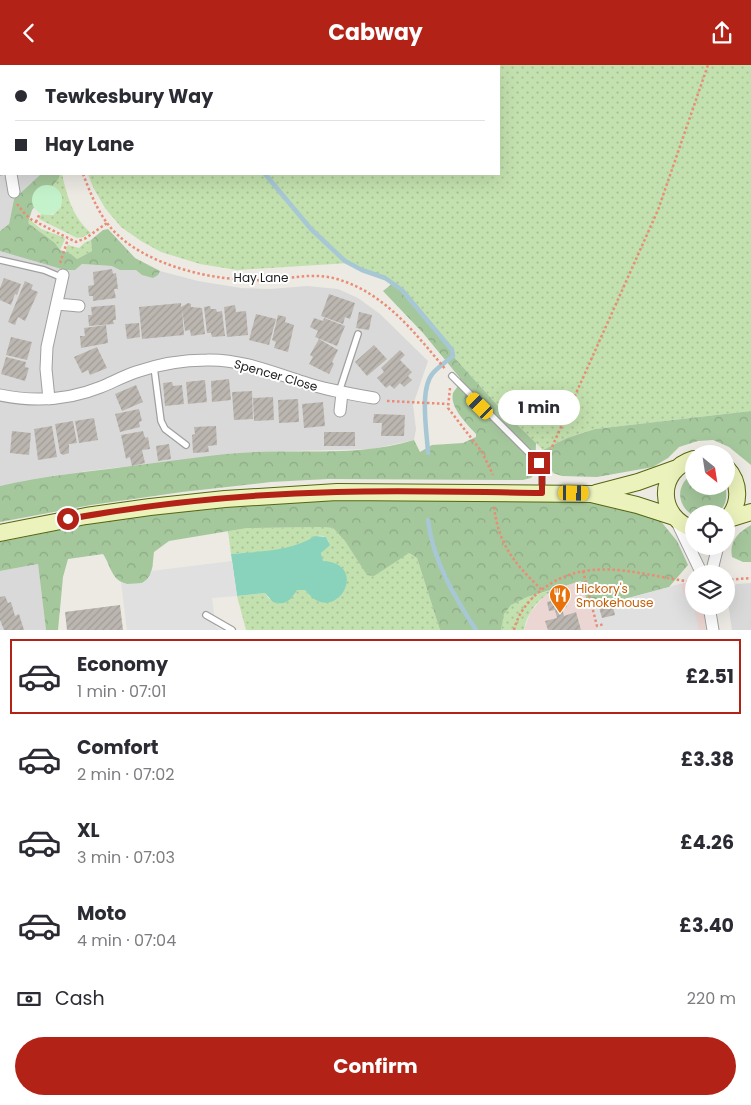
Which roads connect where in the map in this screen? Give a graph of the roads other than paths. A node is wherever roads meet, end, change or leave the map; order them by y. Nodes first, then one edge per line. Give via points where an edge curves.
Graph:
1 (11, 175) edge
2 (14, 192) road end
3 (0, 260) edge
4 (63, 277) joint
5 (57, 304) junction
6 (79, 306) dead end
7 (358, 334) dead end
8 (154, 367) junction
9 (450, 374) road end
10 (341, 392) junction
11 (0, 395) edge
12 (374, 397) road end
13 (49, 399) junction
14 (340, 411) dead end
15 (186, 445) dead end
16 (685, 463) edge
17 (677, 468) junction
18 (735, 474) edge
19 (735, 481) edge
20 (751, 481) edge
21 (542, 493) junction
22 (591, 494) junction
23 (735, 509) edge
24 (751, 512) edge
25 (735, 518) edge
26 (675, 519) junction
27 (685, 526) edge
28 (0, 533) edge
29 (698, 565) edge
30 (206, 615) dead end
31 (710, 615) edge
32 (232, 630) edge
33 (713, 630) edge

1 - 2 street
3 - 4 lane
4 - 5 street
5 - 6 street
5 - 13 street via 46,359
7 - 10 lane
8 - 10 street, Spencer Close via 184,361 234,362
8 - 13 street, Spencer Close via 82,393
8 - 15 lane via 161,421 165,429
9 - 21 lane via 542,468
10 - 12 street, Spencer Close
10 - 14 street
11 - 13 street, Spencer Close
16 - 17 street
17 - 22 street
17 - 26 street via 668,480 666,493
18 - 20 street
19 - 23 street via 738,497
21 - 22 street
21 - 28 street via 337,492 260,496 127,510
22 - 26 street via 637,505
24 - 25 street
26 - 27 street
26 - 29 street
30 - 32 lane
31 - 33 street

